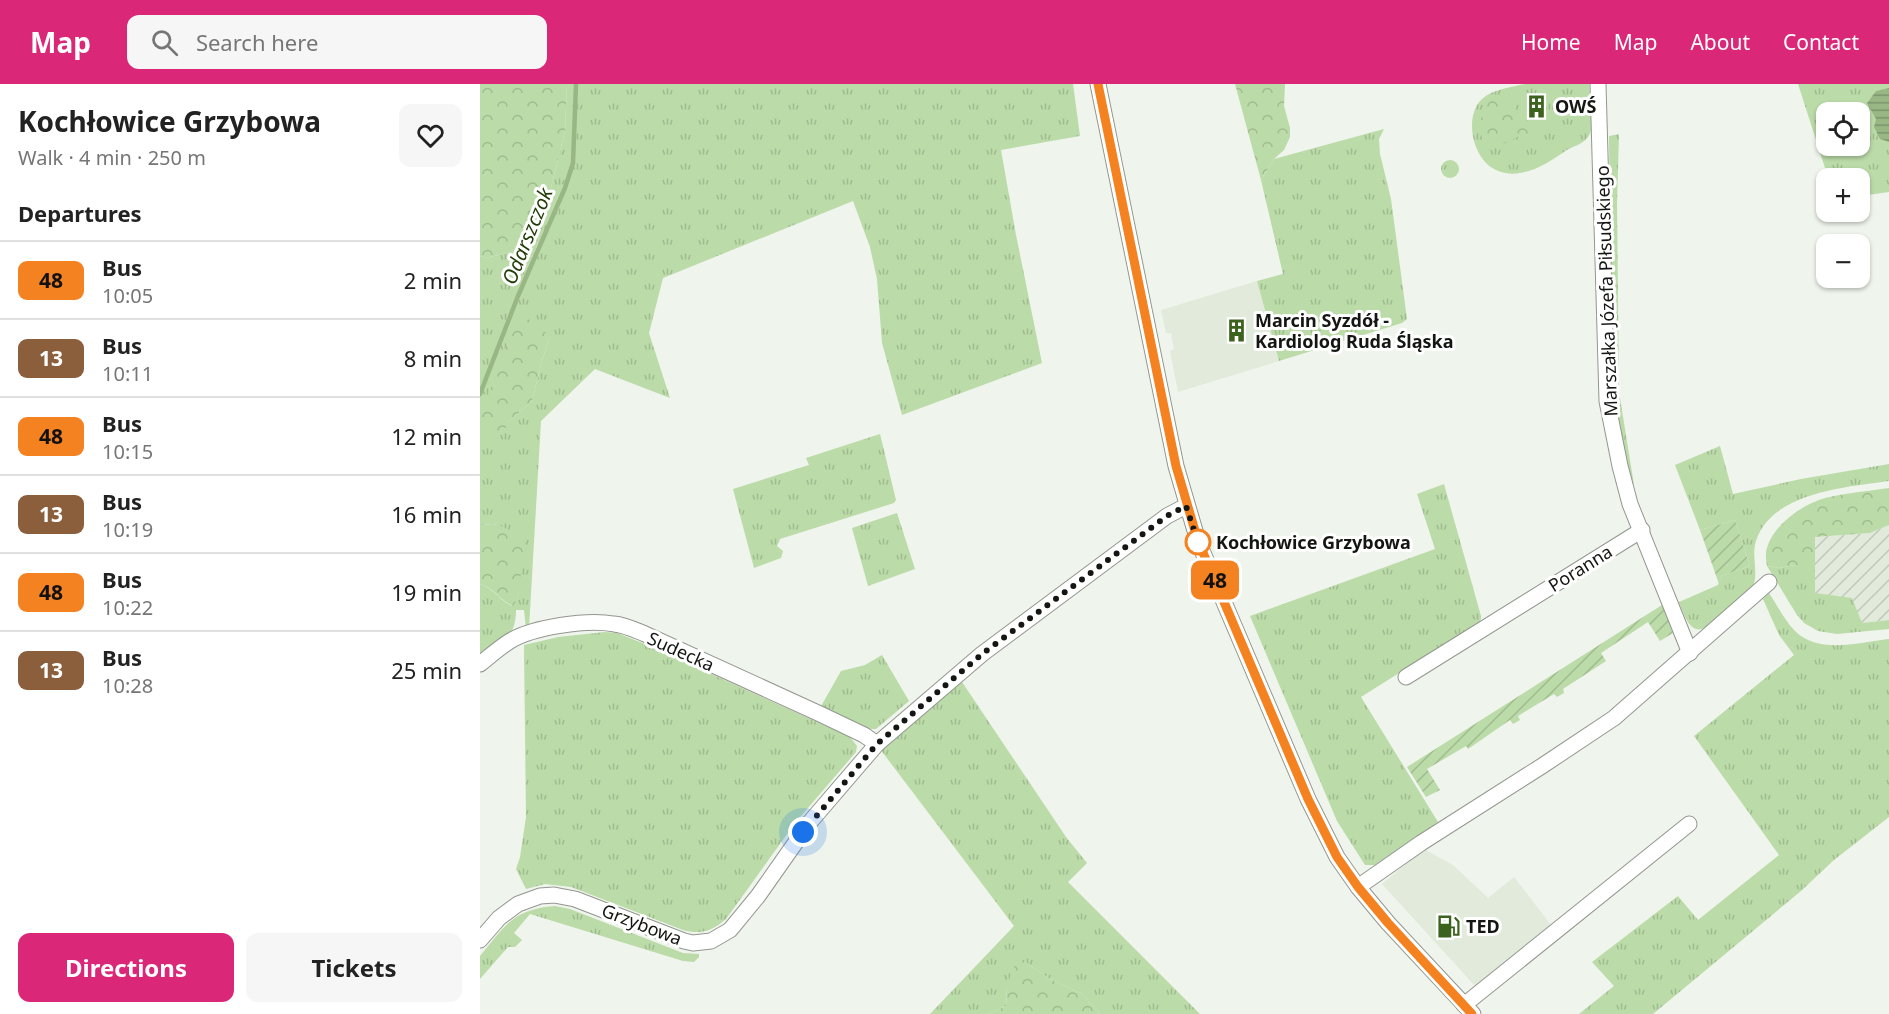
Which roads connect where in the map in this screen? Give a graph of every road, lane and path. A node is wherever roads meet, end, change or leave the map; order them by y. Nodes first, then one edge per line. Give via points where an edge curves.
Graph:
1 (1098, 84) edge
2 (1598, 84) edge
3 (1186, 506) junction
4 (1642, 530) junction
5 (1769, 582) dead end
6 (1690, 653) junction
7 (480, 664) edge
8 (1406, 677) dead end
9 (877, 744) junction
10 (1689, 824) dead end
11 (1358, 887) junction
12 (480, 940) edge
13 (1468, 1010) edge

1 - 3 street
2 - 4 street, Marszałka Józefa Piłsudskiego via 1607,401 1630,504
3 - 9 street, Grzybowa via 1000,640
3 - 11 street via 1308,799 1333,850
4 - 6 street
4 - 8 street, Poranna
5 - 6 street
6 - 11 street via 1605,724
7 - 9 street, Sudecka via 521,636 576,624 617,624 818,713
9 - 12 street, Grzybowa via 810,822 736,924 720,938 701,943 684,941 575,899 554,895 518,904
10 - 13 street
11 - 13 street

